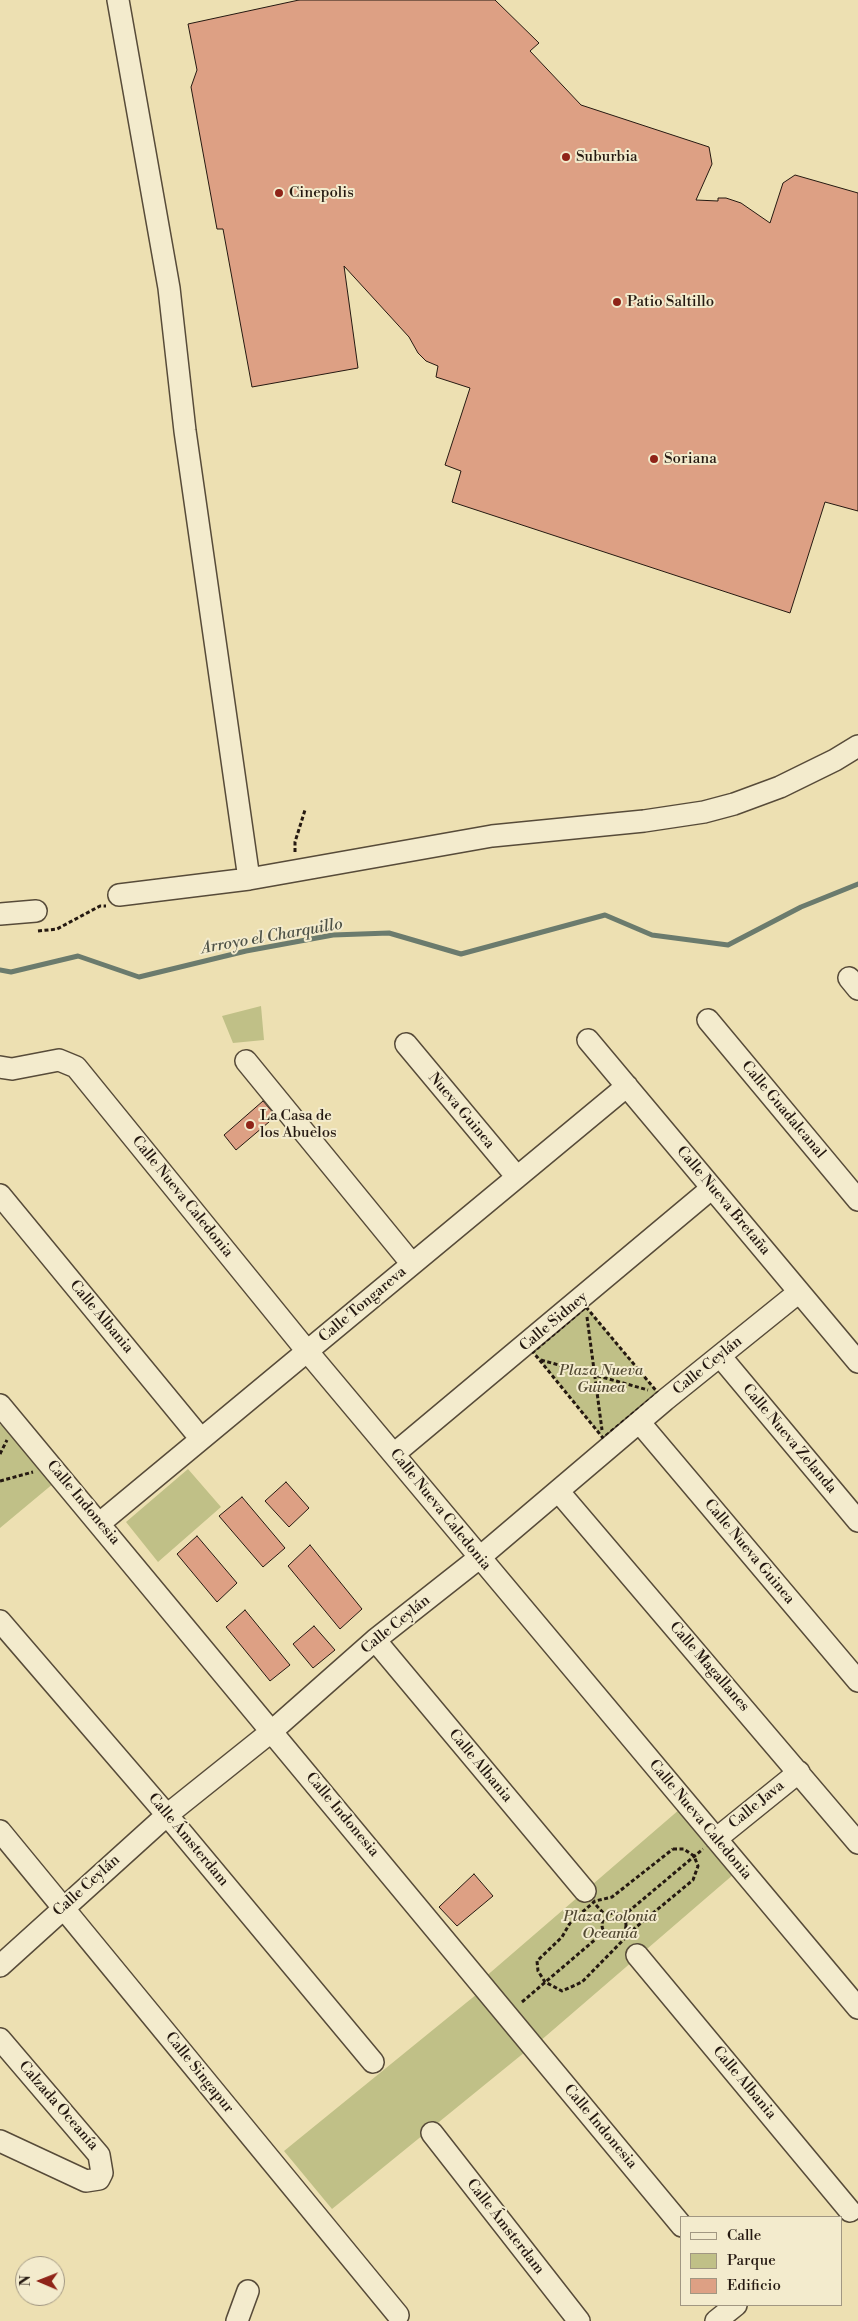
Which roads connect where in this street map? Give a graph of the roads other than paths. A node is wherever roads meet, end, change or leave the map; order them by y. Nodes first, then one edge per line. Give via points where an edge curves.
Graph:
1 (118, 0) edge
2 (858, 746) edge
3 (249, 879) junction
4 (119, 895) road end
5 (36, 910) dead end
6 (0, 914) edge
7 (708, 1020) dead end
8 (588, 1040) dead end
9 (406, 1044) dead end
10 (246, 1061) dead end
11 (0, 1067) edge
12 (627, 1086) junction
13 (517, 1178) junction
14 (712, 1188) junction
15 (0, 1195) edge
16 (858, 1200) edge
17 (412, 1264) junction
18 (799, 1292) junction
19 (307, 1351) junction
20 (720, 1356) junction
21 (858, 1362) edge
22 (0, 1405) edge
23 (640, 1423) junction
24 (201, 1439) junction
25 (394, 1454) junction
26 (559, 1492) junction
27 (858, 1521) edge
28 (100, 1523) junction
29 (479, 1558) junction
30 (0, 1621) edge
31 (375, 1640) junction
32 (856, 1676) edge
33 (272, 1731) junction
34 (799, 1772) junction
35 (167, 1815) junction
36 (0, 1831) edge
37 (712, 1841) junction
38 (858, 1843) edge
39 (589, 1897) road end
40 (63, 1908) junction
41 (638, 1955) dead end
42 (0, 1966) edge
43 (858, 2008) edge
44 (0, 2039) edge
45 (373, 2062) dead end
46 (432, 2133) dead end
47 (0, 2141) edge
48 (850, 2210) edge
49 (680, 2224) edge
50 (248, 2291) dead end
51 (735, 2306) edge
52 (398, 2315) dead end
53 (237, 2321) edge
54 (578, 2321) edge
55 (716, 2321) edge

1 - 3 street via 169,288 185,431
2 - 3 street via 780,787 704,812 492,836
3 - 4 street
5 - 6 street
7 - 16 street, Calle Guadalcanal
8 - 12 street, Calle Nueva Bretaña
9 - 13 street, Nueva Guinea
10 - 17 street
11 - 19 street, Calle Nueva Caledonia via 12,1069 59,1060 76,1067
12 - 13 street, Calle Tongareva
12 - 14 street, Calle Nueva Bretaña
13 - 17 street, Calle Tongareva
14 - 18 street, Calle Nueva Bretaña
14 - 25 street, Calle Sidney via 583,1303
15 - 24 street, Calle Albania
17 - 19 street, Calle Tongareva
18 - 20 street, Calle Ceylán
18 - 21 street, Calle Nueva Bretaña
19 - 24 street, Calle Tongareva
19 - 25 street, Calle Nueva Caledonia
20 - 23 street, Calle Ceylán via 662,1396
20 - 27 street, Calle Nueva Zelanda
22 - 28 street, Calle Indonesia
23 - 26 street, Calle Ceylán
23 - 32 street, Calle Nueva Guinea
24 - 28 street, Calle Tongareva
25 - 29 street, Calle Nueva Caledonia
26 - 29 street, Calle Ceylán
26 - 34 street, Calle Magallanes
28 - 33 street, Calle Indonesia
29 - 31 street, Calle Ceylán
29 - 37 street, Calle Nueva Caledonia
30 - 35 street, Calle Ámsterdam
31 - 33 street, Calle Ceylán
31 - 39 street, Calle Albania
33 - 35 street, Calle Ceylán
33 - 49 street, Calle Indonesia
34 - 37 street, Calle Java
34 - 38 street, Calle Magallanes
35 - 40 street, Calle Ceylán
35 - 45 street, Calle Ámsterdam
36 - 40 street, Calle Singapur
37 - 43 street, Calle Nueva Caledonia
40 - 42 street, Calle Ceylán
40 - 52 street, Calle Singapur
41 - 48 street, Calle Albania
44 - 47 street, Calzada Oceanía via 99,2155 100,2178 92,2181 77,2178
46 - 54 street, Calle Ámsterdam
50 - 53 street
51 - 55 street

